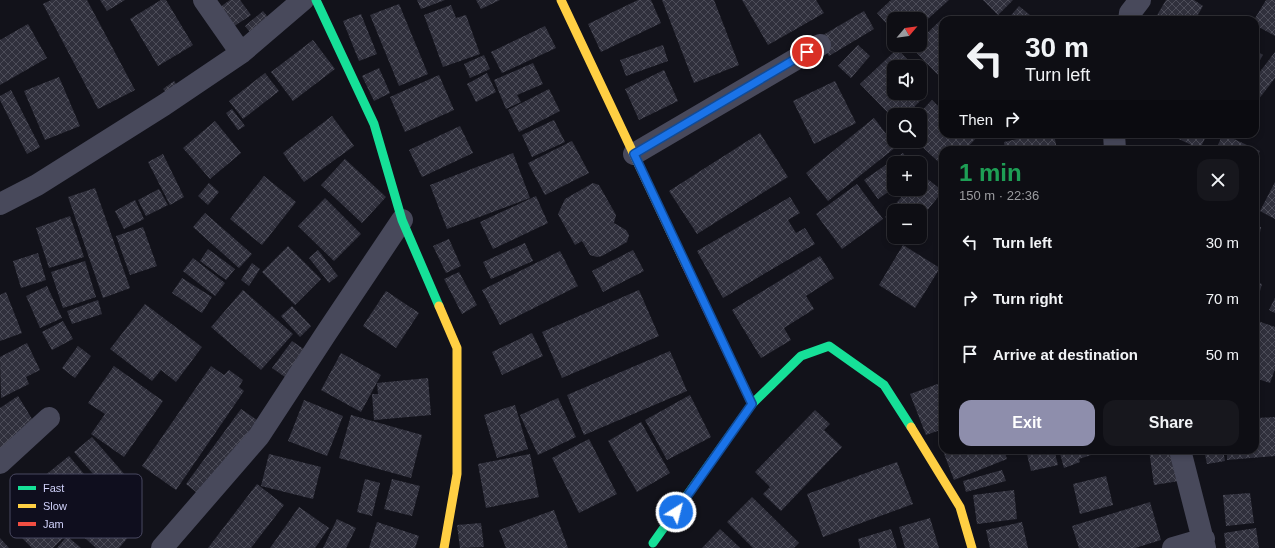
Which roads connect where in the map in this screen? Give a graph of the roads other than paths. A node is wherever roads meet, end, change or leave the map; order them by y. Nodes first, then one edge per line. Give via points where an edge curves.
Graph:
1 (204, 0) edge
2 (303, 0) edge
3 (316, 0) edge
4 (561, 0) edge
5 (1140, 0) edge
6 (1130, 16) edge
7 (820, 45) dead end
8 (241, 53) junction
9 (634, 154) junction
10 (0, 204) edge
11 (402, 220) junction
12 (752, 404) junction
13 (49, 418) dead end
14 (1181, 454) edge
15 (0, 463) edge
16 (653, 543) dead end
17 (1205, 543) edge
18 (165, 547) edge
19 (444, 548) edge
20 (972, 548) edge
21 (1173, 548) edge

1 - 8 street
2 - 8 street
3 - 11 street via 374,124
4 - 9 street
5 - 6 street
7 - 9 street
8 - 10 street via 37,185
9 - 12 street
11 - 18 street via 259,436
11 - 19 street via 457,348 457,474
12 - 16 street
12 - 20 street via 801,356 829,346 884,385 960,507
13 - 15 street
14 - 17 street
17 - 21 street

